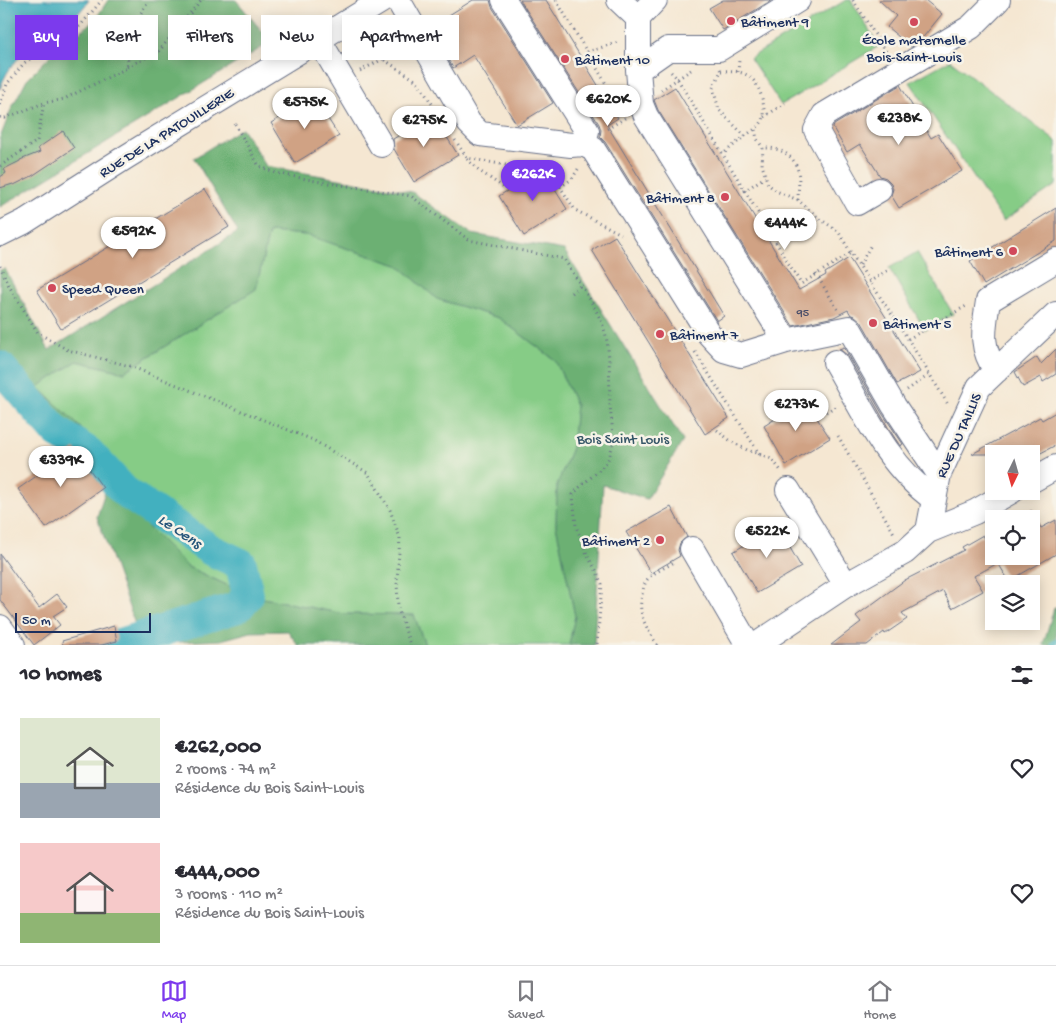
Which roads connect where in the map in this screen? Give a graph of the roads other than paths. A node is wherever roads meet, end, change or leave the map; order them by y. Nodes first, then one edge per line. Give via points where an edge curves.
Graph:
1 (383, 0) edge
2 (398, 0) edge
3 (504, 0) edge
4 (619, 0) edge
5 (655, 0) edge
6 (798, 0) edge
7 (998, 0) edge
8 (638, 29) junction
9 (332, 32) edge
10 (285, 60) edge
11 (331, 60) edge
12 (638, 70) junction
13 (381, 146) dead end
14 (582, 153) junction
15 (880, 190) dead end
16 (0, 234) edge
17 (1056, 260) edge
18 (1056, 314) edge
19 (786, 341) junction
20 (836, 362) dead end
21 (996, 371) junction
22 (1056, 467) edge
23 (939, 474) junction
24 (1040, 475) edge
25 (786, 483) road end
26 (934, 499) junction
27 (996, 500) edge
28 (928, 531) junction
29 (693, 550) road end
30 (846, 585) junction
31 (0, 627) edge
32 (13, 645) edge
33 (748, 645) edge
34 (756, 645) edge

1 - 9 street, RUE DE LA PATOUILLERIE
2 - 14 street via 469,123 480,134 571,146
3 - 14 street via 587,131
4 - 8 street
5 - 8 street
6 - 12 street via 720,48 668,49
7 - 15 street via 971,26 824,115 816,130 858,203
8 - 12 street
10 - 16 street, RUE DE LA PATOUILLERIE
11 - 13 street
12 - 19 street via 641,104 646,116
14 - 19 street via 593,149 709,334 724,350 741,354
17 - 21 street via 988,301 983,337 989,361
18 - 21 street, RUE DU TAILLIS
19 - 23 street via 849,328 891,401
20 - 26 street via 891,458
21 - 23 street, RUE DU TAILLIS via 979,387
22 - 24 street
23 - 26 street, RUE DU TAILLIS
25 - 30 street
26 - 28 street, RUE DU TAILLIS
27 - 28 street
28 - 30 street via 905,552
29 - 33 street
30 - 34 street
31 - 32 street

